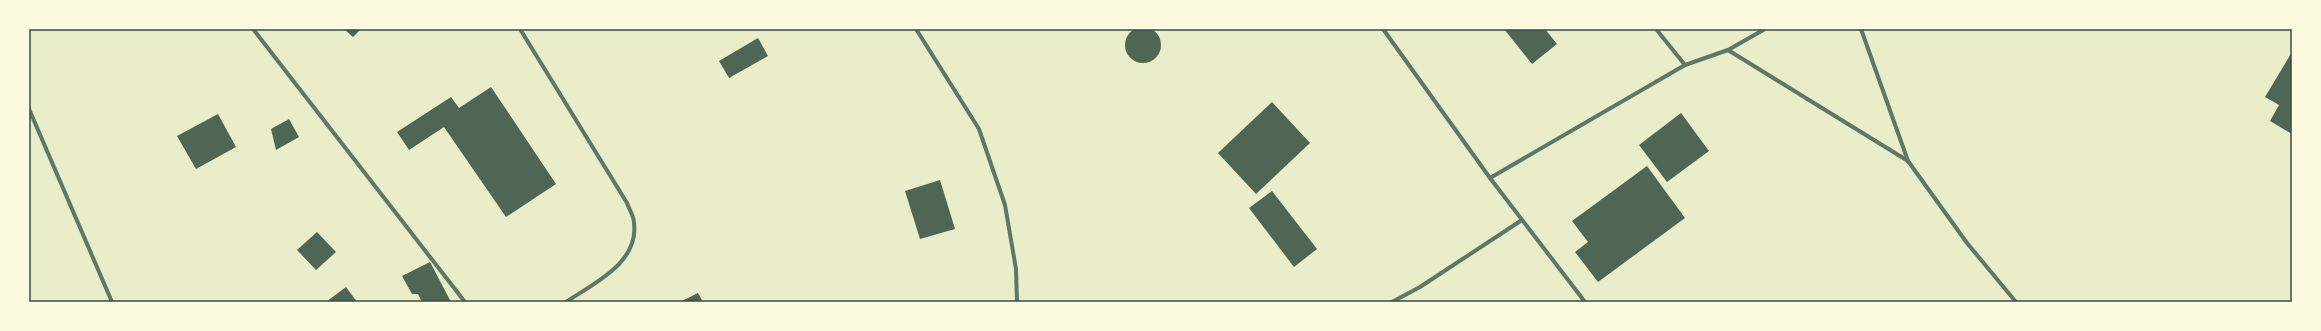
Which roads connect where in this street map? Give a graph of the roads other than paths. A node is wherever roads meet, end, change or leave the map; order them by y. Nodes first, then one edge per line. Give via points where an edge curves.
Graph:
1 (253, 29) edge
2 (520, 29) edge
3 (916, 29) edge
4 (1382, 29) edge
5 (1656, 29) edge
6 (1765, 29) edge
7 (1861, 29) edge
8 (1728, 50) junction
9 (1685, 65) junction
10 (29, 109) edge
11 (1908, 161) junction
12 (1490, 178) junction
13 (1522, 220) junction
14 (112, 302) edge
15 (465, 302) edge
16 (566, 302) edge
17 (1018, 302) edge
18 (1392, 302) edge
19 (1585, 302) edge
20 (2016, 302) edge

1 - 15 street
2 - 16 street via 627,203 634,222 634,241 626,257 611,272
3 - 17 street via 979,129 1005,205 1016,269
4 - 12 street
5 - 9 street
6 - 8 street
7 - 11 street
8 - 9 street
8 - 11 street
9 - 12 street
10 - 14 street
11 - 20 street via 1967,243
12 - 13 street
13 - 18 street via 1420,287
13 - 19 street

